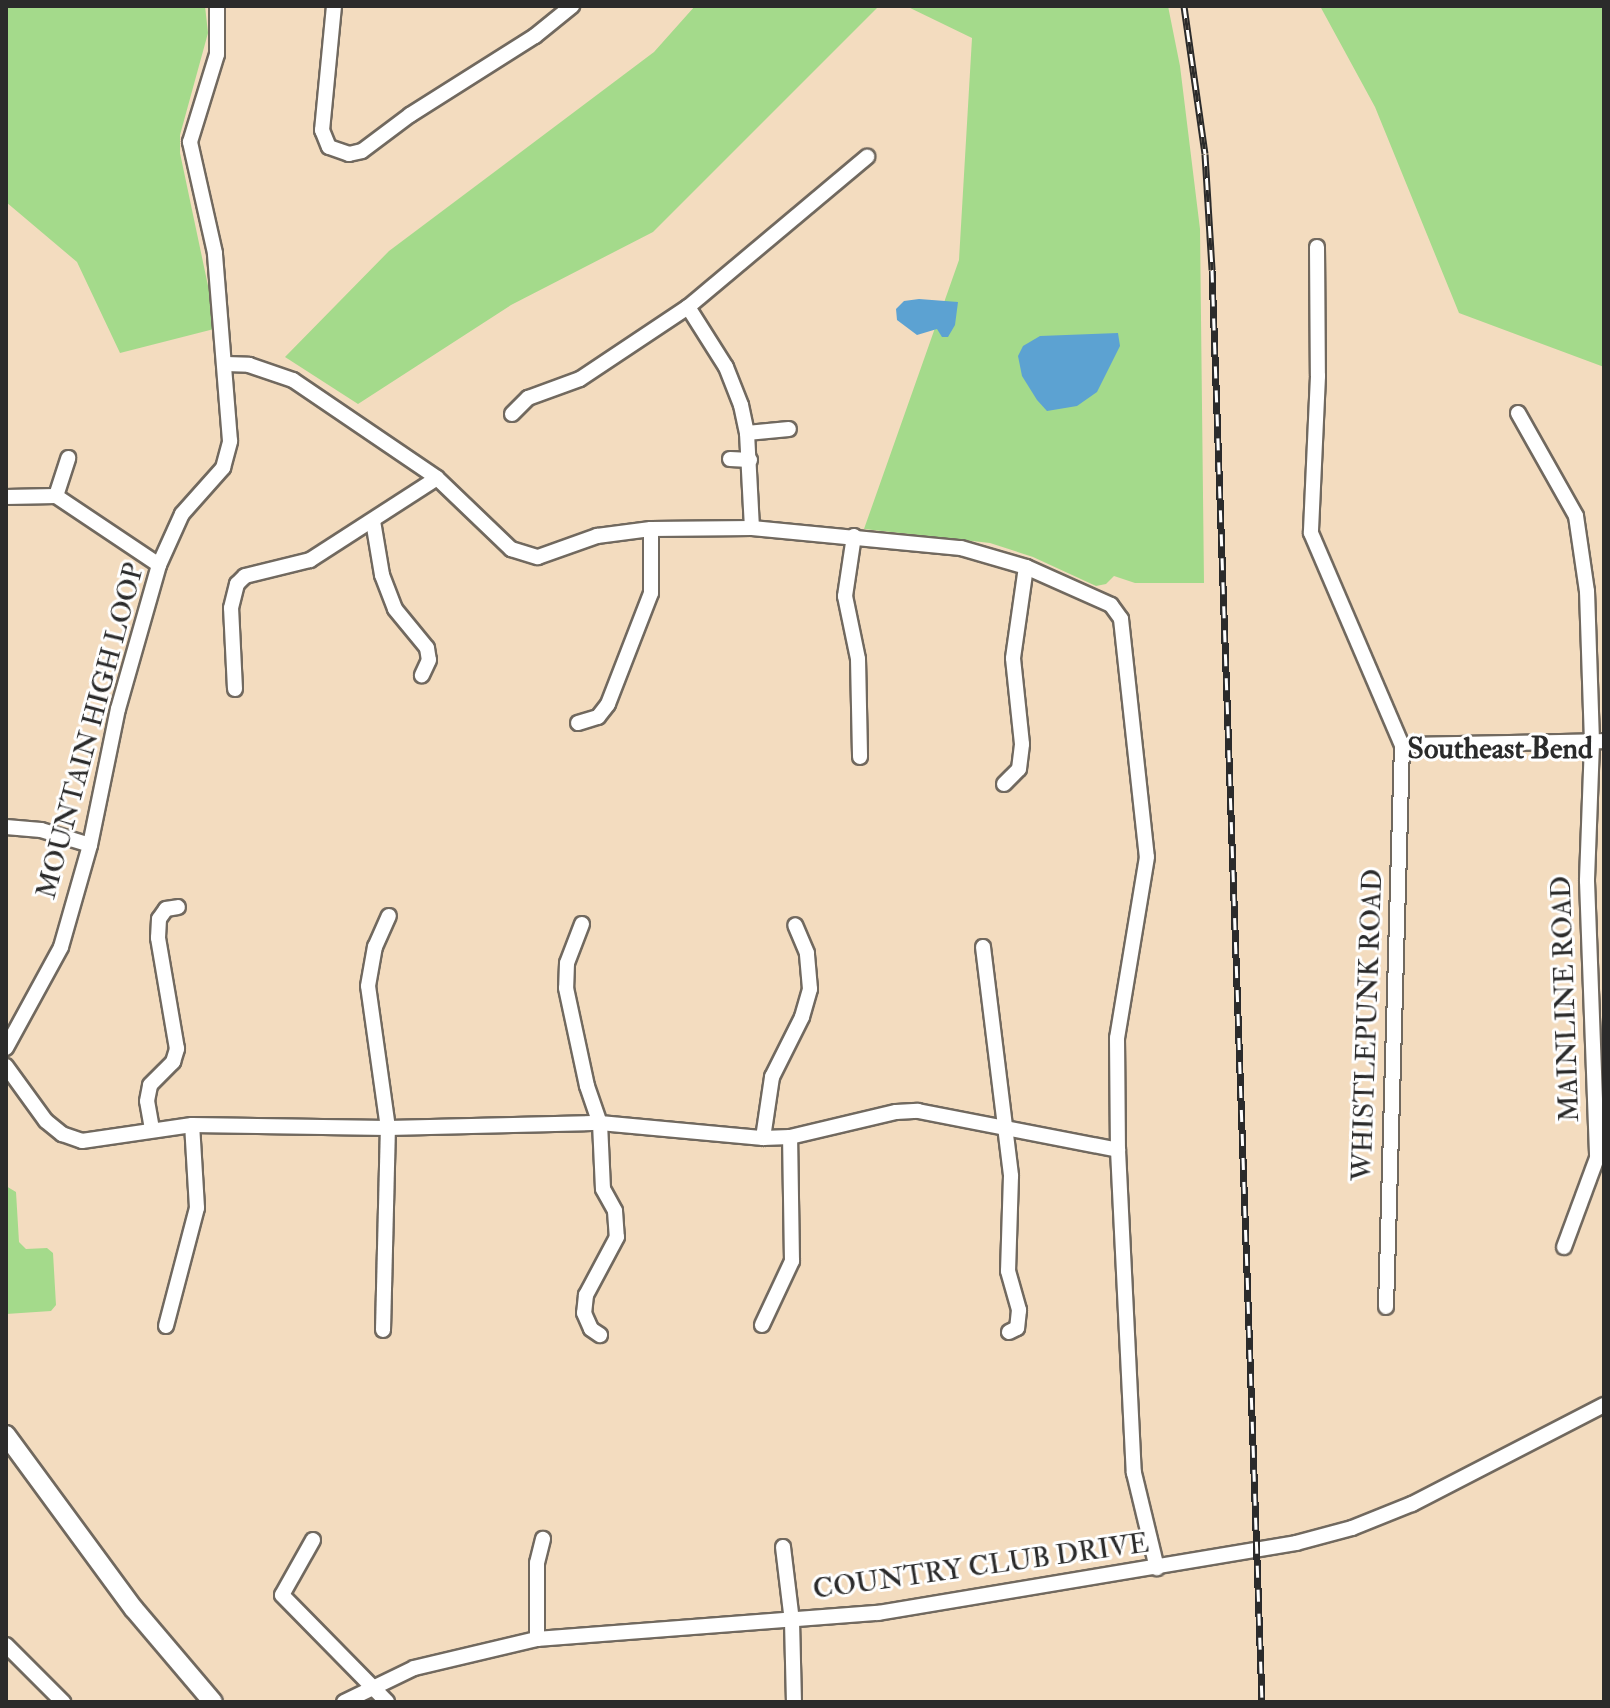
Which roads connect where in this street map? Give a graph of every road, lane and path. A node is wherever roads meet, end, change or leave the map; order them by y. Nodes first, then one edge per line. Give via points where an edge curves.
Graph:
1 (217, 6) edge
2 (334, 6) edge
3 (572, 6) edge
4 (867, 157) dead end
5 (1317, 247) dead end
6 (688, 307) junction
7 (226, 364) junction
8 (1518, 413) dead end
9 (512, 414) dead end
10 (789, 429) dead end
11 (747, 433) junction
12 (68, 458) dead end
13 (730, 459) dead end
14 (750, 460) junction
15 (437, 478) junction
16 (56, 496) junction
17 (6, 497) edge
18 (373, 521) junction
19 (752, 528) junction
20 (651, 529) junction
21 (854, 536) junction
22 (159, 565) junction
23 (1026, 567) junction
24 (422, 675) dead end
25 (235, 689) dead end
26 (578, 723) dead end
27 (1598, 742) edge
28 (1402, 745) junction
29 (860, 757) dead end
30 (1004, 784) dead end
31 (6, 827) edge
32 (90, 845) junction
33 (178, 907) dead end
34 (389, 916) dead end
35 (582, 924) dead end
36 (795, 925) dead end
37 (983, 947) dead end
38 (6, 1048) edge
39 (6, 1066) edge
40 (600, 1123) junction
41 (192, 1125) junction
42 (1006, 1126) junction
43 (388, 1128) junction
44 (152, 1129) junction
45 (790, 1137) junction
46 (763, 1138) junction
47 (1118, 1150) junction
48 (1564, 1247) dead end
49 (1386, 1307) dead end
50 (762, 1325) dead end
51 (166, 1326) dead end
52 (383, 1330) dead end
53 (1009, 1332) dead end
54 (600, 1335) dead end
55 (1604, 1405) edge
56 (6, 1435) edge
57 (543, 1539) dead end
58 (313, 1540) dead end
59 (783, 1547) dead end
60 (1157, 1568) junction
61 (792, 1621) junction
62 (537, 1639) junction
63 (6, 1645) edge
64 (374, 1687) junction
65 (63, 1702) edge
66 (213, 1702) edge
67 (344, 1702) edge
68 (387, 1702) edge
69 (794, 1702) edge

1 - 7 street, MOUNTAIN HIGH LOOP via 217,54 190,142 215,253
2 - 3 street via 322,130 329,147 349,154 362,151
4 - 6 street
5 - 28 street via 1311,533
6 - 9 street via 580,379 528,398
6 - 11 street via 726,367
7 - 15 street via 249,365 293,380
7 - 22 street, MOUNTAIN HIGH LOOP via 230,441 223,468 182,514
8 - 27 street, MAINLINE ROAD via 1576,516
10 - 11 street
11 - 14 street
12 - 16 street
13 - 14 street
14 - 19 street
15 - 18 street
15 - 20 street via 511,549 538,557 597,536
16 - 17 street
16 - 22 street
18 - 24 street via 382,575 395,609 427,648 429,660
18 - 25 street via 310,560 245,576 237,584 231,608
19 - 20 street
19 - 21 street
20 - 26 street via 651,593 608,704 598,717
21 - 23 street via 961,548
21 - 29 street via 845,596 858,659
22 - 32 street, MOUNTAIN HIGH LOOP via 118,709
23 - 30 street via 1013,658 1022,744 1019,769
23 - 47 street via 1111,605 1121,619 1147,857 1117,1038
27 - 28 street
27 - 48 street, MAINLINE ROAD via 1587,881 1597,1158
28 - 49 street, WHISTLEPUNK ROAD
31 - 32 street via 41,830
32 - 38 street, MOUNTAIN HIGH LOOP via 61,947
33 - 44 street via 166,909 159,919 177,1049 173,1062 150,1085
34 - 43 street via 375,947 368,986
35 - 40 street via 567,963 566,988
36 - 46 street via 807,953 810,989 772,1077
37 - 42 street
39 - 44 street via 46,1121 62,1134 82,1141
40 - 43 street
40 - 46 street
40 - 54 street via 601,1177 615,1211 617,1237 586,1295 584,1313
41 - 43 street
41 - 44 street
41 - 51 street via 197,1208
42 - 45 street via 896,1112
42 - 47 street
42 - 53 street via 1011,1176 1008,1271 1019,1310 1017,1328
43 - 52 street
45 - 46 street
45 - 50 street via 792,1261
47 - 60 street via 1134,1473
55 - 60 street, COUNTRY CLUB DRIVE via 1412,1504 1352,1528
56 - 66 main road via 134,1609
57 - 62 street via 537,1563
58 - 64 street via 282,1595
59 - 61 street
60 - 61 street, COUNTRY CLUB DRIVE via 878,1613
61 - 62 street, COUNTRY CLUB DRIVE
61 - 69 street
62 - 64 street, COUNTRY CLUB DRIVE via 414,1668
63 - 65 street
64 - 67 street, COUNTRY CLUB DRIVE
64 - 68 street

